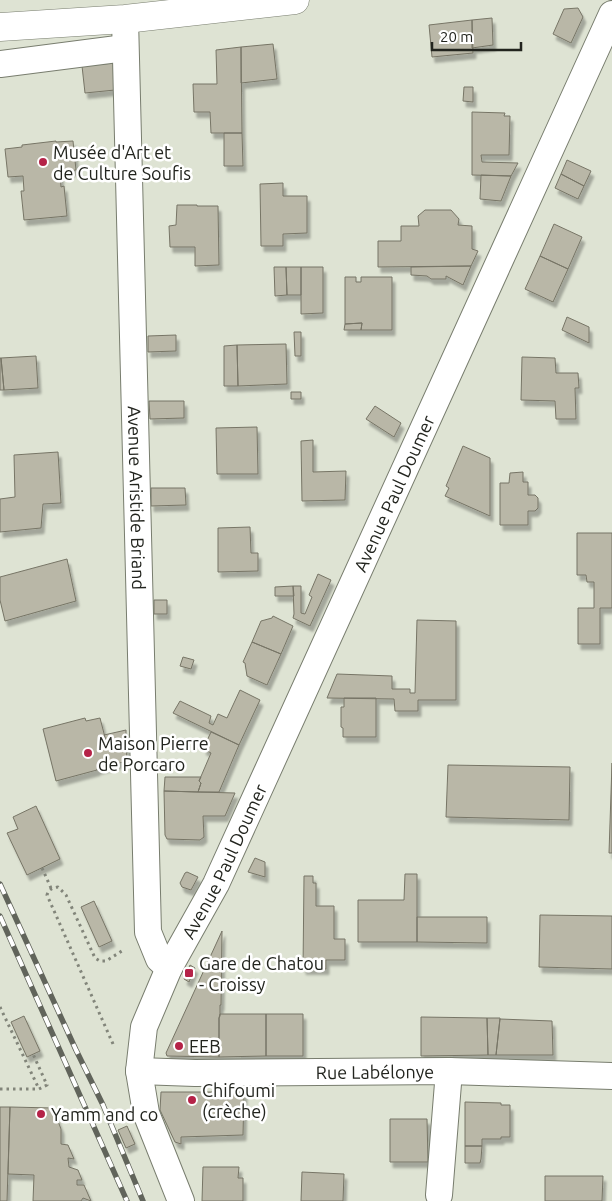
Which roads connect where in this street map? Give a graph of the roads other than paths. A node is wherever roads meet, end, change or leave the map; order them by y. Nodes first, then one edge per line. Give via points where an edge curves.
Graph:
1 (295, 0) edge
2 (612, 14) edge
3 (125, 19) junction
4 (31, 26) junction
5 (0, 28) edge
6 (126, 48) junction
7 (31, 61) junction
8 (0, 64) edge
9 (170, 968) junction
10 (139, 1071) junction
11 (449, 1071) junction
12 (612, 1076) edge
13 (440, 1195) dead end
14 (181, 1201) edge

1 - 3 main road
2 - 9 street, Avenue Paul Doumer via 216,884
3 - 4 main road
3 - 6 street, Avenue Aristide Briand
4 - 5 main road
4 - 7 street
6 - 7 street
6 - 9 street, Avenue Aristide Briand via 148,932 159,959
7 - 8 street
9 - 10 street, Avenue Paul Doumer via 144,1027
10 - 11 street, Rue Labélonye
10 - 14 street, Avenue Paul Doumer via 146,1113
11 - 12 street, Rue Labélonye
11 - 13 street

